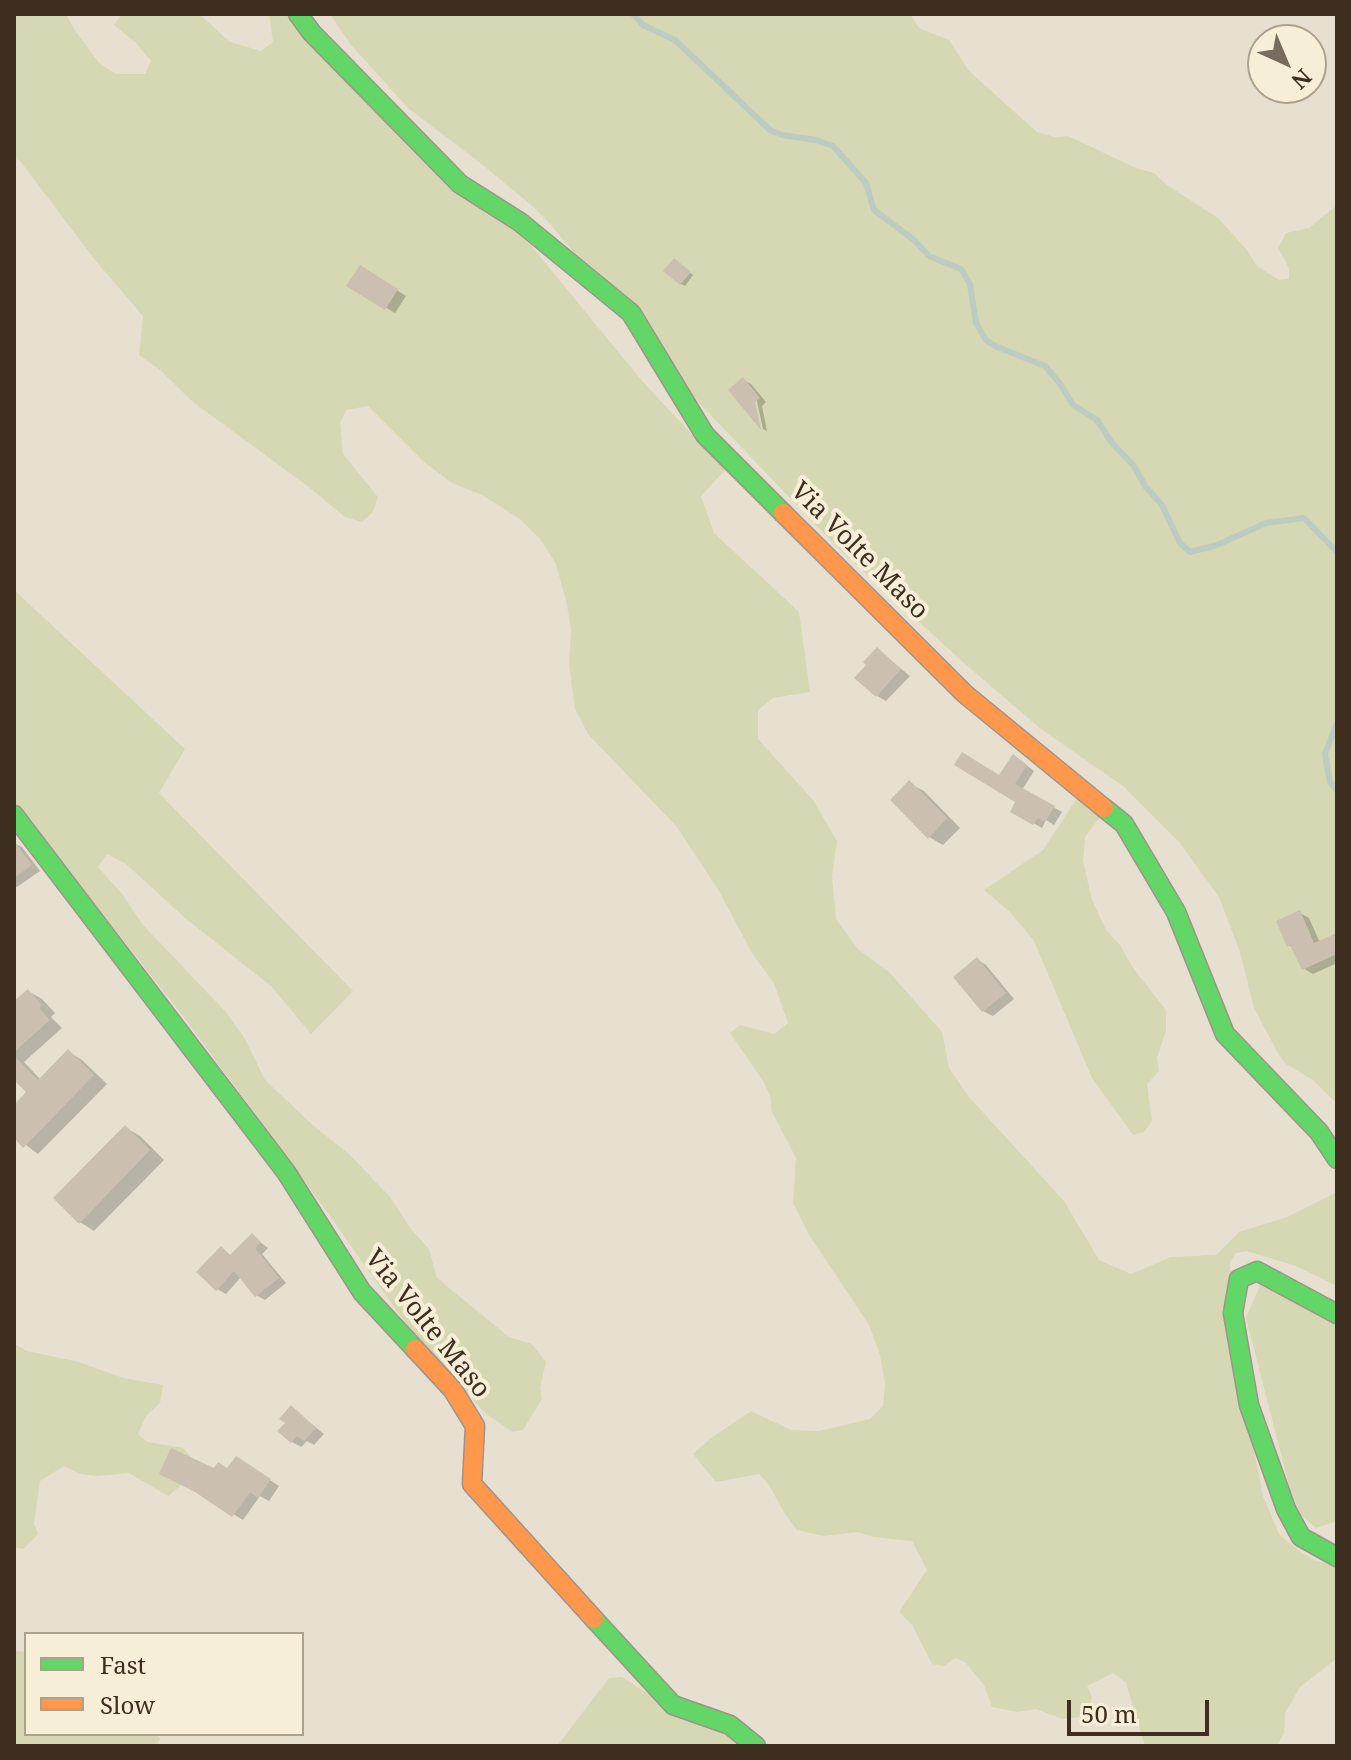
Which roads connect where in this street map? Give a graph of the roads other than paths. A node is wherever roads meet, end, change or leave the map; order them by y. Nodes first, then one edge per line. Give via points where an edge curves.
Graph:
1 (298, 14) edge
2 (14, 815) edge
3 (1337, 1159) edge
4 (1337, 1314) edge
5 (1337, 1557) edge
6 (756, 1746) edge

1 - 3 street, Via Volte Maso via 460,184 520,222 631,313 705,435 965,694 1124,824 1176,912 1225,1034 1319,1132
2 - 6 street, Via Volte Maso via 286,1172 362,1292 453,1390 475,1426 472,1484 673,1705 730,1725
4 - 5 street via 1257,1271 1239,1279 1233,1313 1249,1405 1301,1537

